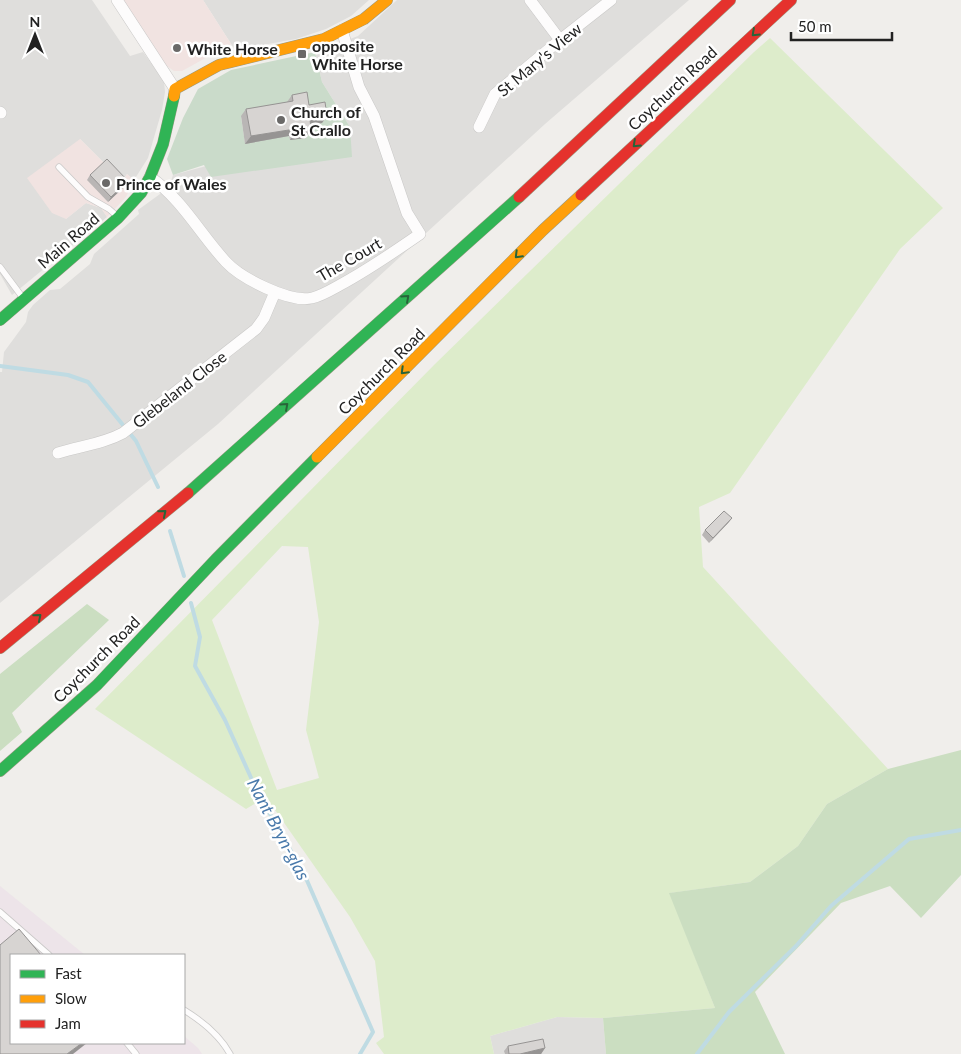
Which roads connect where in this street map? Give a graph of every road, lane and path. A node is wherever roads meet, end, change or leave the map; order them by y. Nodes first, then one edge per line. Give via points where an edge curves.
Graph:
1 (117, 0) edge
2 (387, 0) edge
3 (530, 0) edge
4 (611, 0) edge
5 (730, 0) edge
6 (791, 0) edge
7 (342, 30) junction
8 (560, 40) junction
9 (175, 89) junction
10 (479, 127) dead end
11 (59, 167) dead end
12 (150, 177) junction
13 (118, 218) junction
14 (0, 267) edge
15 (275, 292) junction
16 (24, 299) junction
17 (0, 320) edge
18 (58, 453) dead end
19 (0, 648) edge
20 (0, 771) edge
21 (0, 912) edge
22 (48, 954) edge
23 (185, 1011) edge
24 (230, 1054) edge

1 - 9 street
2 - 7 main road via 364,19
3 - 8 street
4 - 8 street, St Mary's View
19 -> 5 main road, Coychurch Road via 200,482 522,194
6 -> 20 main road, Coychurch Road via 543,230 216,559 97,684
7 - 9 main road via 315,41 219,65
7 - 15 street, The Court via 359,87 374,116 406,213 420,234 364,272 311,298
8 - 10 street, St Mary's View via 495,94
9 - 12 main road via 163,144
11 - 13 lane via 88,196
12 - 13 main road, Main Road
12 - 15 street, The Court via 167,190 226,262 240,274
13 - 16 main road, Main Road
14 - 16 lane
15 - 18 street, Glebeland Close via 256,330 123,433 110,440
16 - 17 main road, Main Road
21 - 22 lane
23 - 24 lane via 204,1022

